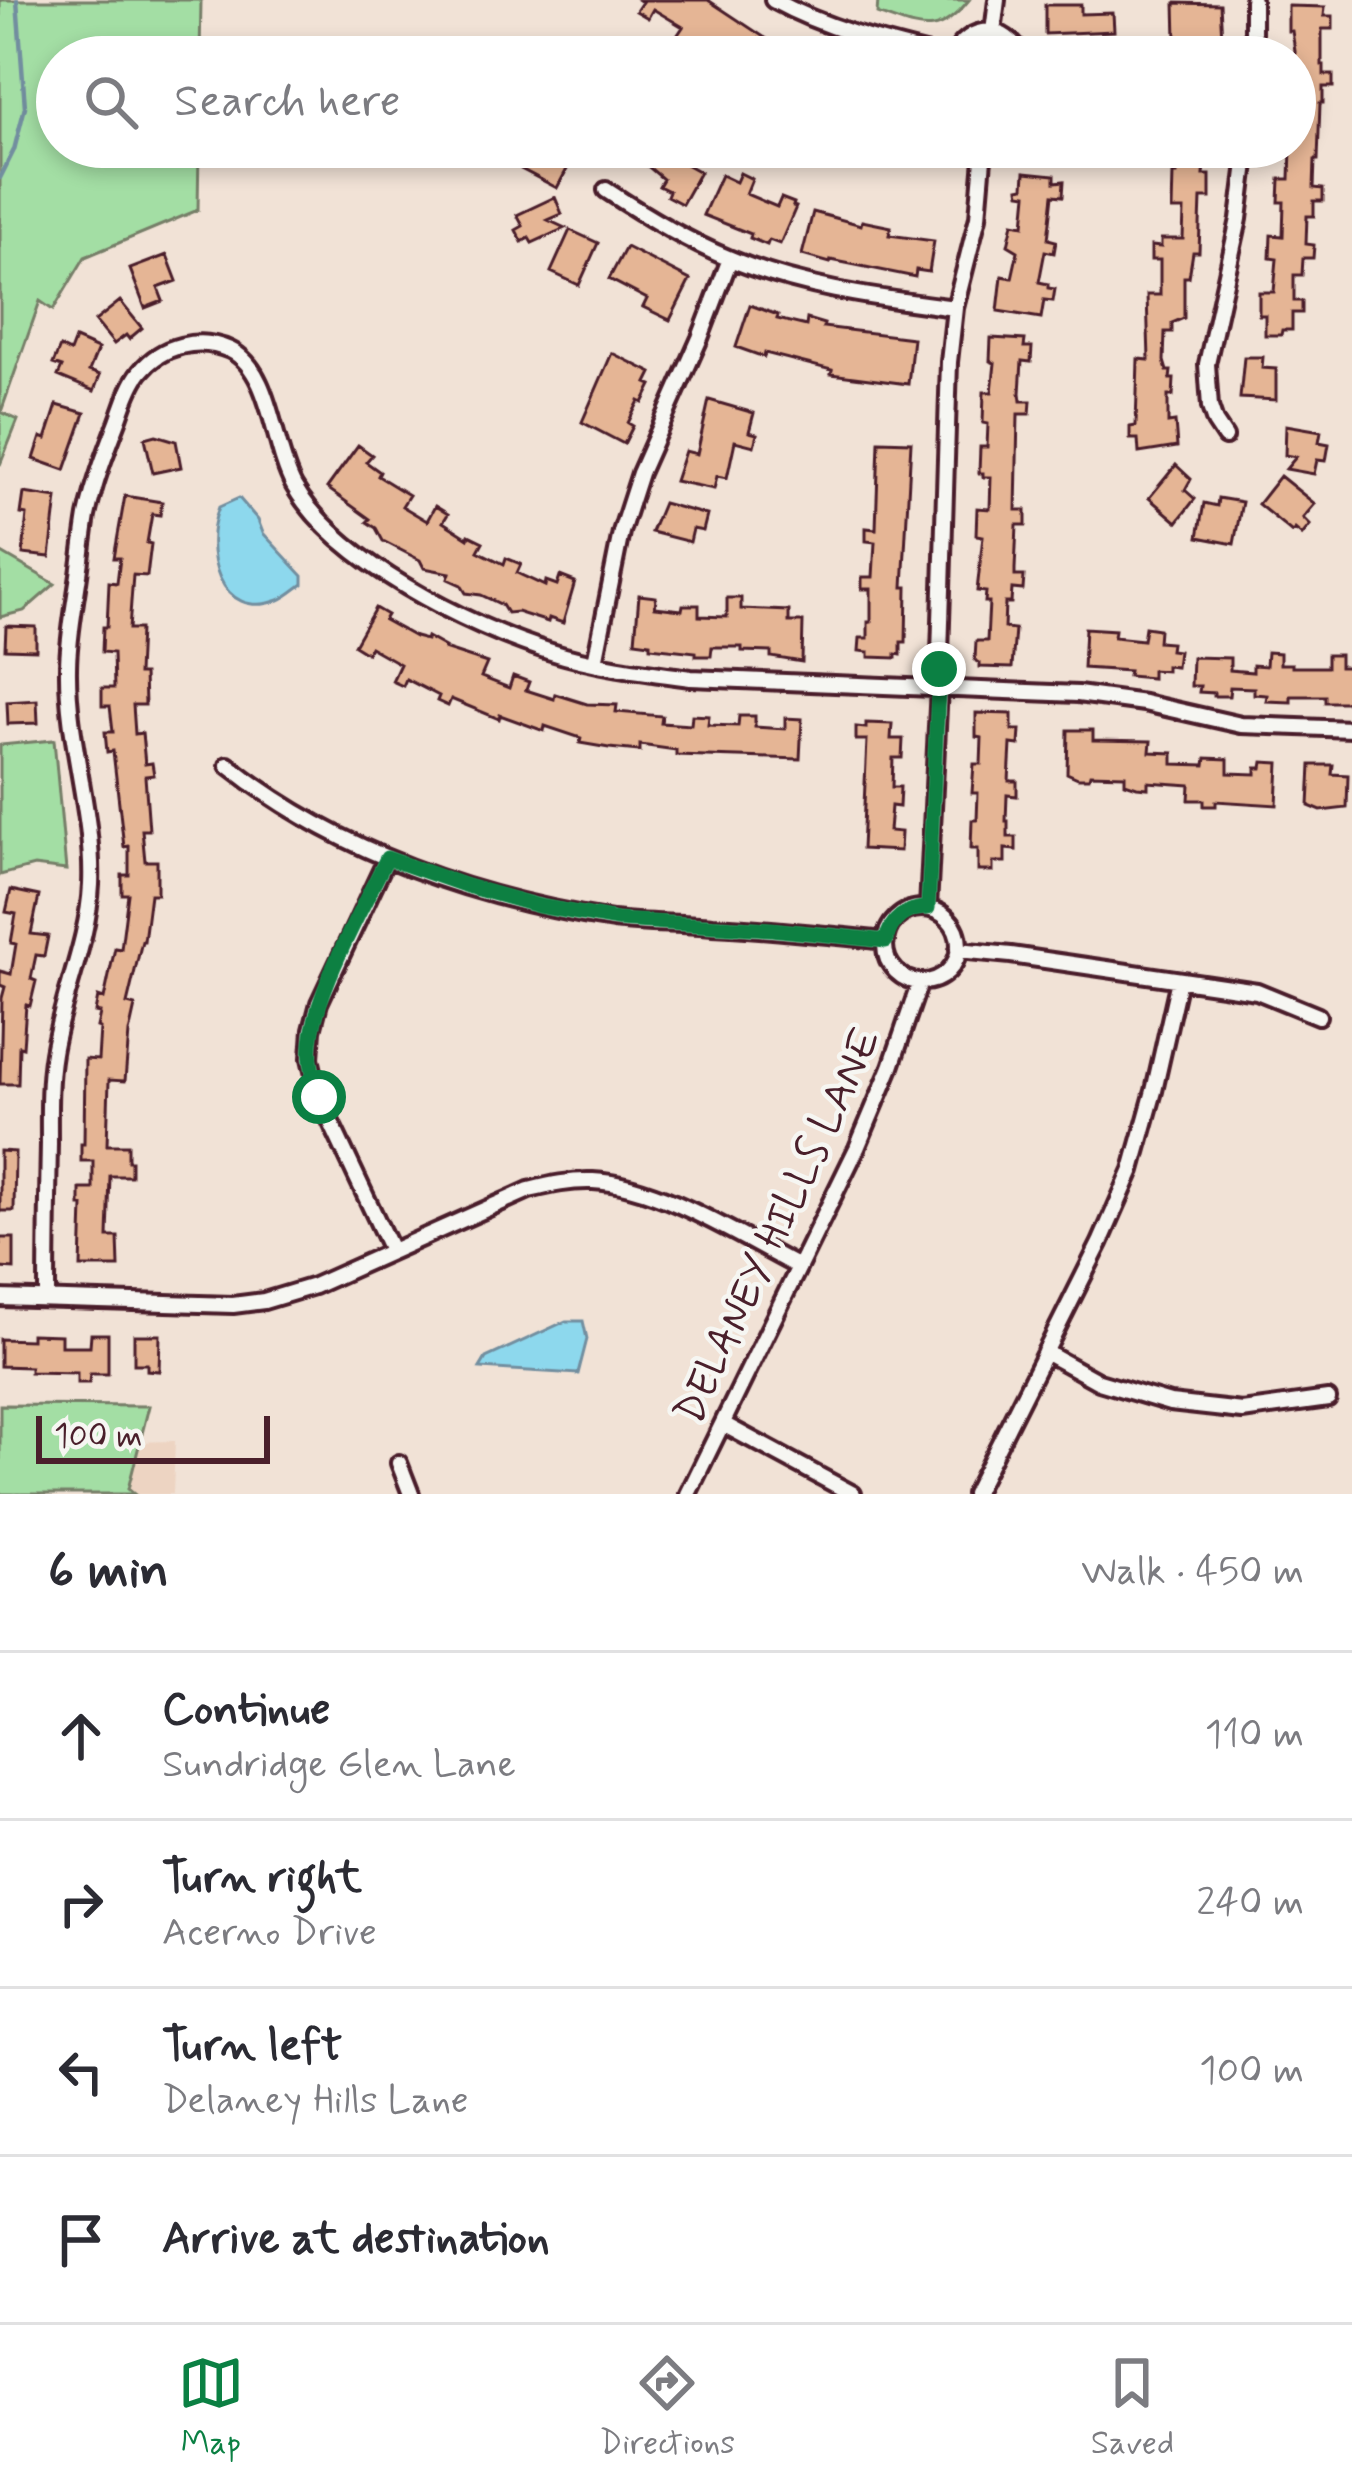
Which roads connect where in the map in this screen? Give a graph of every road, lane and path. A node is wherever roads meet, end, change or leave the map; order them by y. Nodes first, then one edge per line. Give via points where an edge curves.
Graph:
1 (773, 0) edge
2 (997, 0) edge
3 (1253, 0) edge
4 (994, 32) junction
5 (860, 36) edge
6 (970, 36) edge
7 (1002, 36) edge
8 (1253, 36) edge
9 (982, 168) edge
10 (1245, 168) edge
11 (606, 190) dead end
12 (730, 259) junction
13 (955, 308) junction
14 (1226, 437) dead end
15 (595, 662) junction
16 (939, 687) junction
17 (1352, 729) edge
18 (227, 765) dead end
19 (387, 858) junction
20 (928, 908) junction
21 (886, 941) junction
22 (958, 950) junction
23 (1179, 980) junction
24 (920, 982) junction
25 (1318, 1016) dead end
26 (391, 1250) junction
27 (797, 1266) junction
28 (0, 1298) edge
29 (46, 1298) junction
30 (1045, 1352) junction
31 (1328, 1399) dead end
32 (723, 1424) junction
33 (399, 1463) dead end
34 (410, 1494) edge
35 (688, 1494) edge
36 (853, 1494) edge
37 (974, 1494) edge

1 - 5 street
2 - 4 street
3 - 8 street
4 - 6 street
4 - 7 street
9 - 13 street
10 - 14 street via 1207,364 1210,407
11 - 12 street
12 - 13 street via 839,292
12 - 15 street via 640,473
13 - 16 street
15 - 16 street via 691,678
15 - 29 street via 501,633 355,551 296,489 256,372 232,351 179,345 141,371 94,489 69,645 91,879 52,1059
16 - 17 street via 1114,698 1241,725
16 - 20 street
18 - 19 street via 323,829
19 - 21 street via 521,901 617,920
19 - 26 street via 319,1003 310,1058 319,1097
20 - 21 street via 898,917
20 - 22 street via 954,926
21 - 24 street via 897,971
22 - 23 street
22 - 24 street via 943,975
23 - 25 street via 1257,991
23 - 30 street via 1132,1170
24 - 27 street, DELANEY HILLS LANE via 857,1148
26 - 27 street via 529,1190 592,1181 654,1193
26 - 29 street via 264,1301
27 - 32 street, DELANEY HILLS LANE
28 - 29 street
30 - 31 street via 1099,1382 1170,1403 1241,1411
30 - 37 street
32 - 35 street, DELANEY HILLS LANE
32 - 36 street
33 - 34 street

